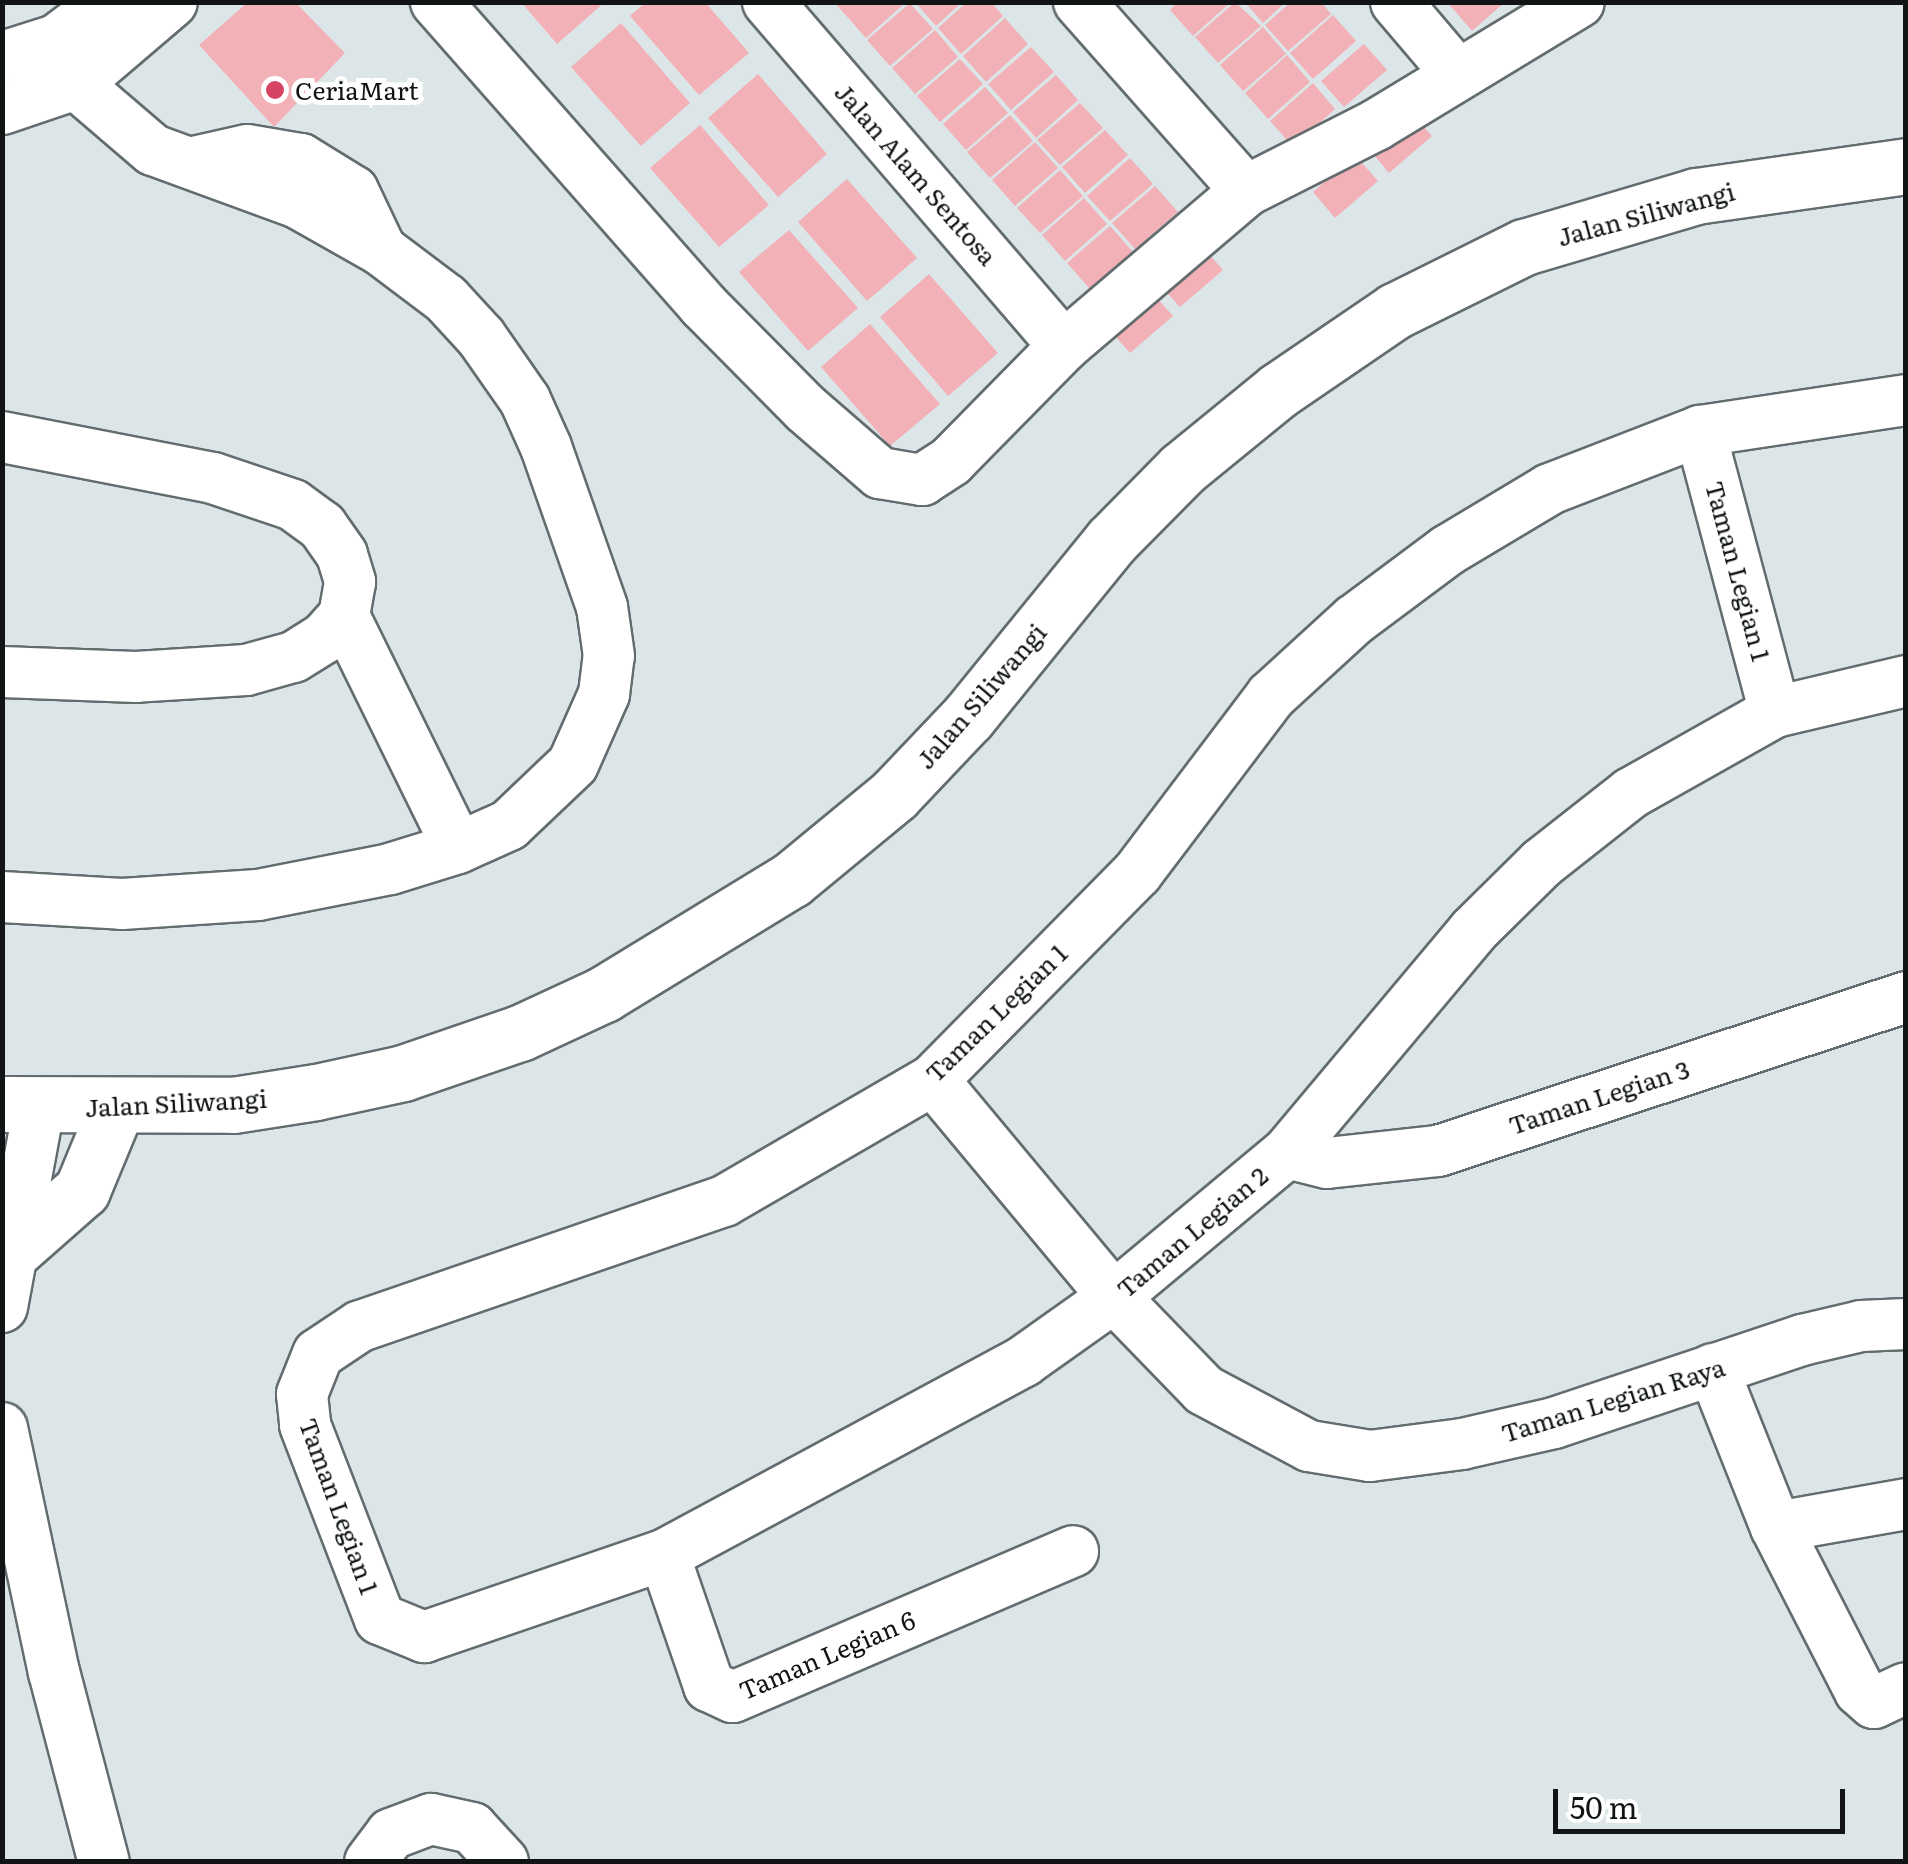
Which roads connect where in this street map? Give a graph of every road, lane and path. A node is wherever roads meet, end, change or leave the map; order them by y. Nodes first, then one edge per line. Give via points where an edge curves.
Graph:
1 (107, 2) edge
2 (172, 2) edge
3 (436, 2) edge
4 (768, 2) edge
5 (1079, 2) edge
6 (1396, 2) edge
7 (1578, 2) edge
8 (56, 40) junction
9 (2, 57) edge
10 (1457, 74) junction
11 (76, 84) junction
12 (2, 109) edge
13 (1906, 166) edge
14 (1246, 191) junction
15 (1064, 346) junction
16 (1906, 400) edge
17 (1700, 430) junction
18 (2, 437) edge
19 (344, 616) junction
20 (2, 672) edge
21 (1906, 680) edge
22 (1775, 712) junction
23 (458, 848) junction
24 (2, 897) edge
25 (1906, 997) edge
26 (934, 1080) junction
27 (21, 1106) edge
28 (116, 1108) junction
29 (1288, 1153) junction
30 (16, 1248) junction
31 (1114, 1297) junction
32 (2, 1307) edge
33 (1906, 1324) edge
34 (1713, 1369) junction
35 (2, 1428) edge
36 (1906, 1504) edge
37 (1776, 1527) junction
38 (1073, 1551) dead end
39 (664, 1555) junction
40 (380, 1619) joint
41 (1906, 1688) edge
42 (104, 1862) edge
43 (370, 1862) edge
44 (503, 1862) edge

1 - 8 street
2 - 11 street
3 - 15 street via 703,305 880,473 922,480 951,461
4 - 15 street, Jalan Alam Sentosa
5 - 14 street
6 - 10 street
7 - 10 street
8 - 9 street
8 - 11 street
10 - 14 street via 1317,158
11 - 12 street
11 - 23 street via 153,150 298,203 381,250 446,299 524,400 602,608 604,694 572,764 509,825
13 - 28 main road, Jalan Siliwangi via 1696,196 1524,247 1395,311 1279,390 1182,469 1111,541 968,717 894,794 791,880 604,994 520,1034 403,1073 233,1105
14 - 15 street
16 - 17 street, Taman Legian 1
17 - 22 street, Taman Legian 1
17 - 26 street, Taman Legian 1 via 1550,488 1354,620 1271,696 1137,873
18 - 19 street via 214,478 294,505 322,526 342,555 350,582
19 - 20 street via 294,658 246,670 136,677
19 - 23 street
21 - 22 street, Taman Legian 2
22 - 29 street, Taman Legian 2 via 1686,756 1542,863 1473,932
23 - 24 street via 390,869 258,894 122,904
25 - 29 street, Taman Legian 3 via 1438,1151 1328,1162
26 - 31 street, Taman Legian Raya
26 - 40 street, Taman Legian 1 via 724,1201 360,1326 318,1354 302,1394 305,1425
27 - 28 main road, Jalan Siliwangi
27 - 30 street
28 - 30 main road via 82,1190
29 - 31 street, Taman Legian 2
30 - 32 street
31 - 34 street, Taman Legian Raya via 1204,1390 1251,1420 1308,1446 1370,1456 1554,1423
31 - 39 street, Taman Legian 2 via 942,1408
33 - 34 street, Taman Legian Raya via 1861,1326
34 - 37 street
35 - 42 street via 54,1672
36 - 37 street
37 - 41 street via 1860,1691 1874,1703
38 - 39 street, Taman Legian 6 via 733,1696 709,1686
39 - 40 street, Taman Legian 2 via 424,1637
43 - 44 street via 391,1834 430,1819 472,1828

